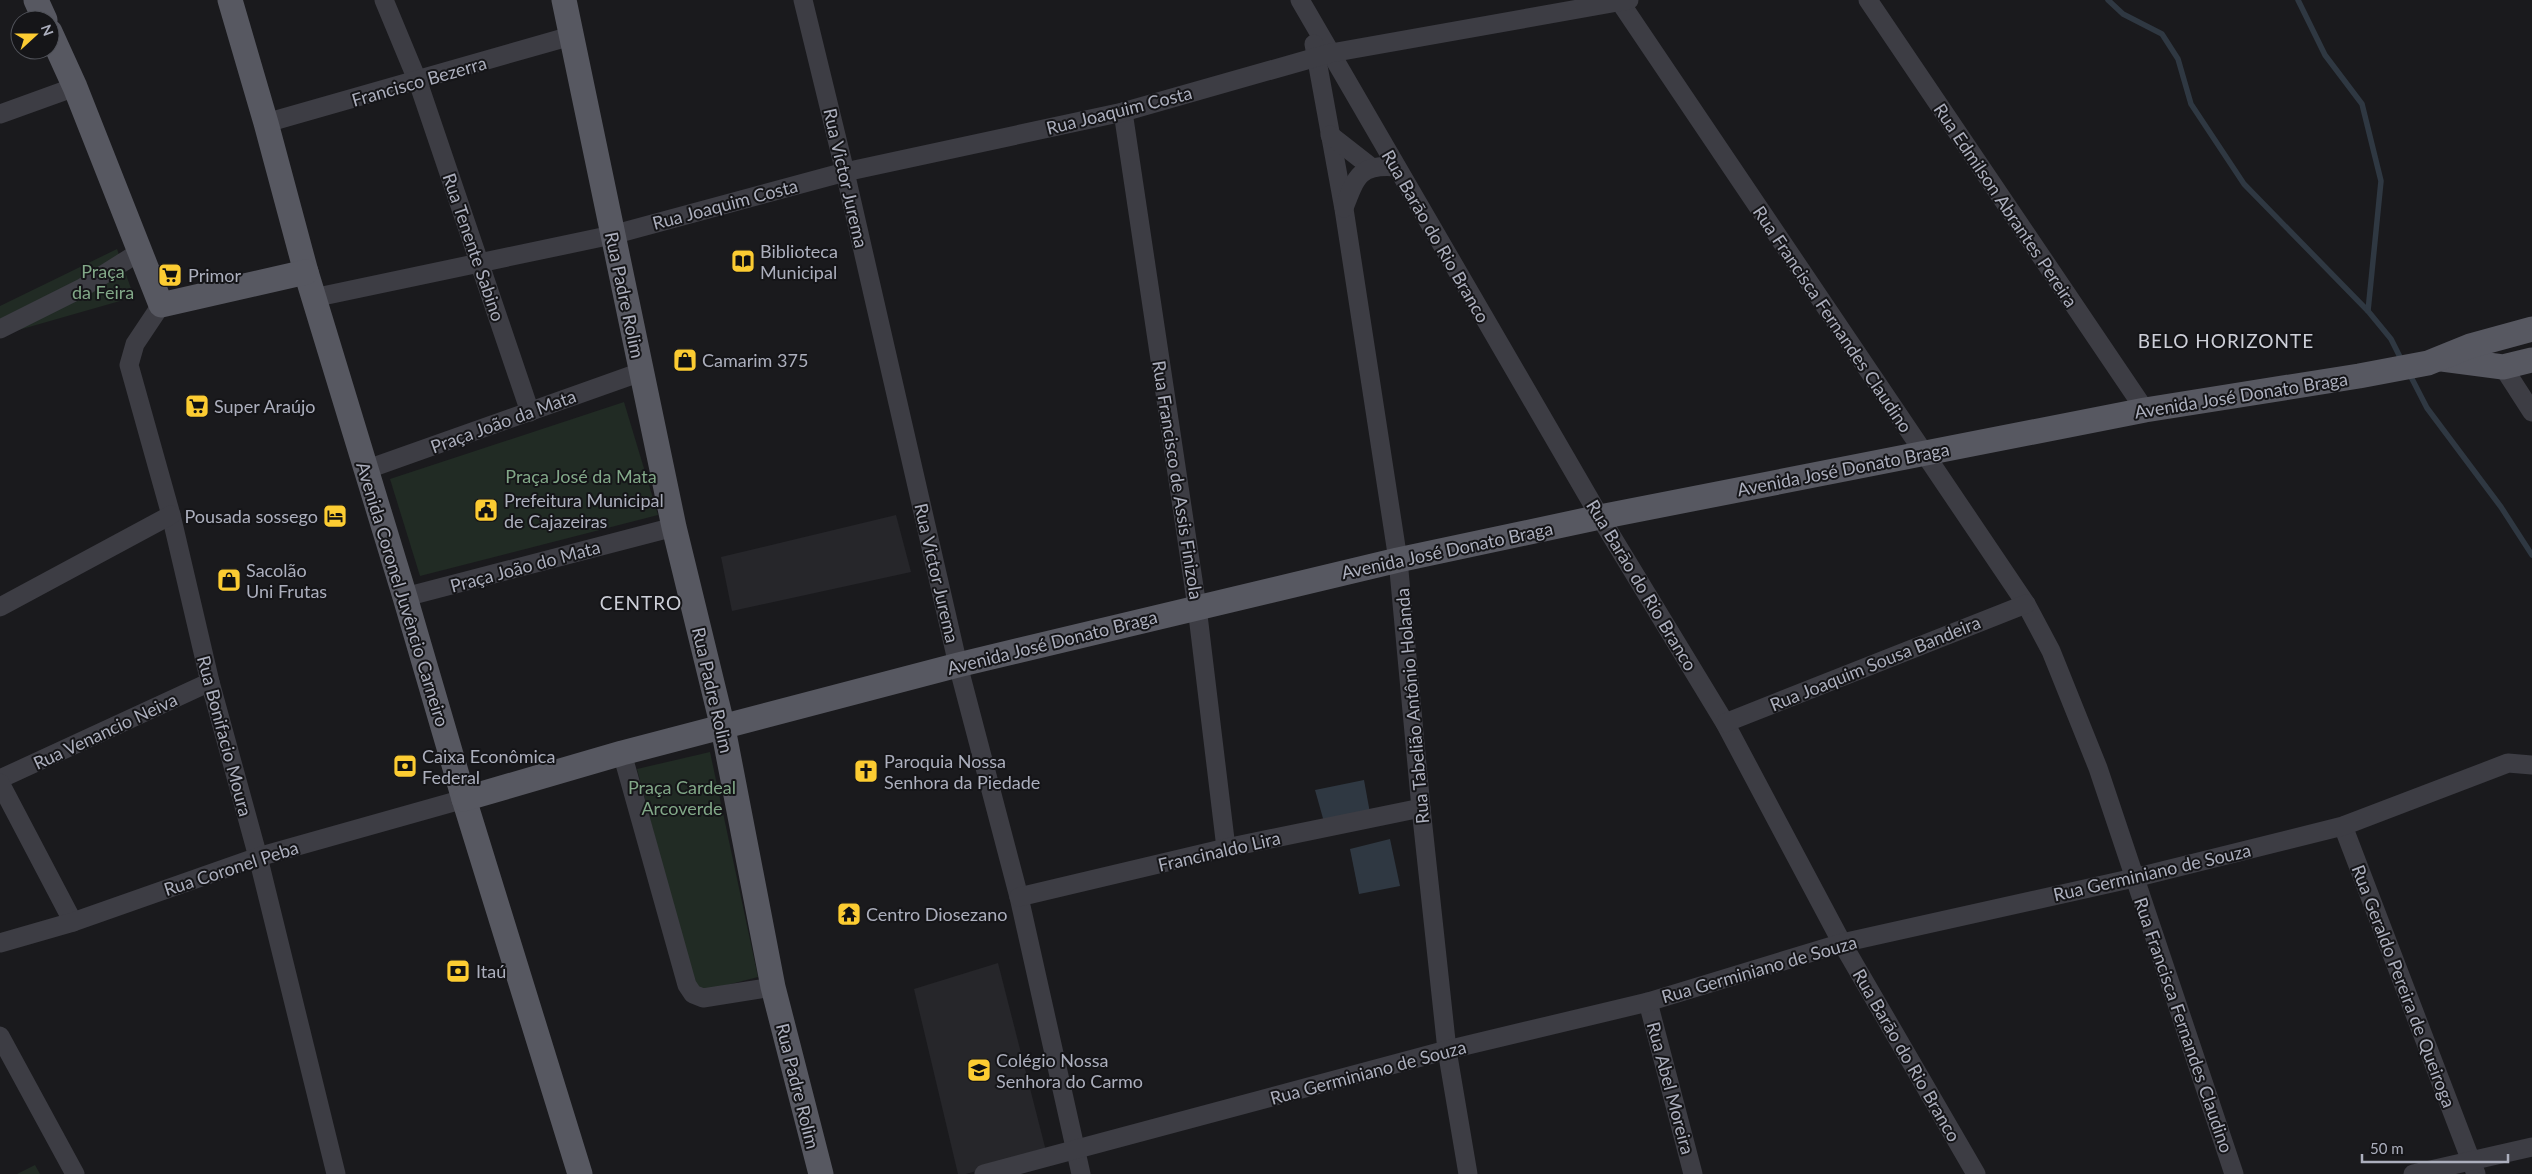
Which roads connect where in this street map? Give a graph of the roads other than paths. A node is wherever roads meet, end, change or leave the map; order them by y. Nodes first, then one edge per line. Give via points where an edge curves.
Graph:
1 (230, 0) edge
2 (384, 0) edge
3 (564, 0) edge
4 (803, 0) edge
5 (1300, 0) edge
6 (1868, 0) edge
7 (1624, 1) edge
8 (571, 36) junction
9 (60, 54) edge
10 (1324, 55) junction
11 (418, 82) junction
12 (75, 87) junction
13 (1123, 112) junction
14 (0, 114) edge
15 (266, 123) junction
16 (1330, 134) junction
17 (1371, 167) junction
18 (1396, 167) junction
19 (845, 172) junction
20 (1344, 209) junction
21 (612, 234) junction
22 (141, 252) junction
23 (479, 263) junction
24 (306, 272) junction
25 (313, 298) junction
26 (161, 305) junction
27 (0, 329) edge
28 (2532, 329) edge
29 (2532, 360) edge
30 (2435, 361) junction
31 (2503, 367) junction
32 (641, 372) junction
33 (2144, 410) junction
34 (530, 412) junction
35 (2532, 412) edge
36 (1924, 454) junction
37 (365, 470) junction
38 (171, 515) junction
39 (1600, 517) junction
40 (674, 528) junction
41 (1398, 560) junction
42 (405, 597) junction
43 (2026, 604) junction
44 (0, 607) edge
45 (1197, 607) junction
46 (958, 665) junction
47 (210, 682) junction
48 (1725, 723) junction
49 (723, 728) junction
50 (622, 753) junction
51 (2532, 765) edge
52 (0, 779) edge
53 (0, 783) edge
54 (464, 799) junction
55 (1421, 808) junction
56 (2343, 826) junction
57 (1226, 848) junction
58 (258, 857) junction
59 (2134, 878) junction
60 (1019, 898) junction
61 (73, 922) junction
62 (0, 943) edge
63 (1842, 943) junction
64 (773, 987) junction
65 (1648, 1002) junction
66 (0, 1036) edge
67 (1447, 1050) junction
68 (2532, 1147) edge
69 (1076, 1149) junction
70 (2473, 1167) edge
71 (75, 1174) edge
72 (336, 1174) edge
73 (580, 1174) edge
74 (821, 1174) edge
75 (984, 1174) edge
76 (1081, 1174) edge
77 (1468, 1174) edge
78 (1693, 1174) edge
79 (1976, 1174) edge
80 (2234, 1174) edge
81 (2413, 1174) edge

1 - 15 main road, Avenida Coronel Juvêncio Carneiro
2 - 11 street, Rua Tenente Sabino
3 - 8 main road, Rua Padre Rolim
4 - 19 street, Rua Victor Jurema
5 - 10 street, Rua Barāo do Rio Branco
6 - 33 street, Rua Edmilson Abrantes Pereira
7 - 10 street, Rua Joaquim Costa
7 - 36 street, Rua Francisca Fernandes Claudino
8 - 11 street, Francisco Bezerra
8 - 21 main road, Rua Padre Rolim
9 - 12 main road
10 - 13 street, Rua Joaquim Costa
10 - 16 street, Rua Tabelião Antônio Holanda
10 - 18 street, Rua Barāo do Rio Branco
11 - 15 street, Francisco Bezerra
11 - 23 street, Rua Tenente Sabino
12 - 14 street
12 - 22 main road
13 - 19 street, Rua Joaquim Costa
13 - 45 street, Rua Francisco de Assis Finizola
15 - 24 main road, Avenida Coronel Juvêncio Carneiro
16 - 17 street
16 - 20 street, Rua Tabelião Antônio Holanda
17 - 18 street
17 - 20 street, Rua Tabelião Antônio Holanda via 1352,186
18 - 39 street, Rua Barāo do Rio Branco
19 - 21 street, Rua Joaquim Costa
19 - 46 street, Rua Victor Jurema
20 - 41 street, Rua Tabelião Antônio Holanda
21 - 23 street, Rua Joaquim Costa
21 - 32 main road, Rua Padre Rolim
22 - 26 main road
22 - 27 street via 82,288
23 - 25 street, Rua Joaquim Costa
23 - 34 street, Rua Tenente Sabino
24 - 25 main road, Avenida Coronel Juvêncio Carneiro
24 - 26 main road
25 - 37 main road, Avenida Coronel Juvêncio Carneiro
26 - 38 street, Rua Bonifacio Moura via 135,344 129,365
28 - 30 main road, Avenida José Donato Braga via 2470,346
29 - 31 main road, Avenida José Donato Braga
30 - 31 main road, Avenida José Donato Braga
30 - 33 main road, Avenida José Donato Braga
31 - 35 street
32 - 34 street, Praça João da Mata
32 - 40 main road, Rua Padre Rolim
33 - 36 main road, Avenida José Donato Braga
34 - 37 street, Praça João da Mata
36 - 39 main road, Avenida José Donato Braga
36 - 43 street, Rua Francisca Fernandes Claudino
37 - 42 main road, Avenida Coronel Juvêncio Carneiro
38 - 44 street
38 - 47 street, Rua Bonifacio Moura
39 - 41 main road, Avenida José Donato Braga
39 - 48 street, Rua Barāo do Rio Branco
40 - 42 street, Praça João do Mata
40 - 49 main road, Rua Padre Rolim
41 - 45 main road, Avenida José Donato Braga
41 - 55 street, Rua Tabelião Antônio Holanda
42 - 54 main road, Avenida Coronel Juvêncio Carneiro
43 - 48 street, Rua Joaquim Sousa Bandeira
43 - 59 street, Rua Francisca Fernandes Claudino via 2051,651 2098,768
45 - 46 main road, Avenida José Donato Braga
45 - 57 street, Rua Francisco de Assis Finizola
46 - 49 main road, Avenida José Donato Braga
46 - 60 street, Rua Victor Jurema
47 - 52 street, Rua Venancio Neiva
47 - 58 street, Rua Bonifacio Moura
48 - 63 street, Rua Barāo do Rio Branco
49 - 50 main road, Avenida José Donato Braga
49 - 64 main road, Rua Padre Rolim
50 - 54 main road, Avenida José Donato Braga
50 - 64 street via 687,985 693,994 704,998
51 - 56 street, Rua Germiniano de Souza via 2508,763
53 - 61 street
54 - 58 street, Rua Coronel Peba
54 - 73 main road, Avenida Coronel Juvêncio Carneiro
55 - 57 street, Francinaldo Lira
55 - 67 street, Rua Tabelião Antônio Holanda
56 - 59 street, Rua Germiniano de Souza
56 - 70 street, Rua Geraldo Pereira de Queiroga
57 - 60 street, Francinaldo Lira
58 - 61 street, Rua Coronel Peba
58 - 72 street, Rua Bonifacio Moura
59 - 63 street, Rua Germiniano de Souza
59 - 80 street, Rua Francisca Fernandes Claudino
60 - 69 street, Rua Victor Jurema
61 - 62 street, Rua Coronel Peba
63 - 65 street, Rua Germiniano de Souza
63 - 79 street, Rua Barāo do Rio Branco
64 - 74 main road, Rua Padre Rolim
65 - 67 street, Rua Germiniano de Souza
65 - 78 street, Rua Abel Moreira
66 - 71 street
67 - 69 street, Rua Germiniano de Souza
67 - 77 street, Rua Tabelião Antônio Holanda
68 - 70 street
69 - 75 street, Rua Germiniano de Souza
69 - 76 street, Rua Victor Jurema
70 - 81 street

